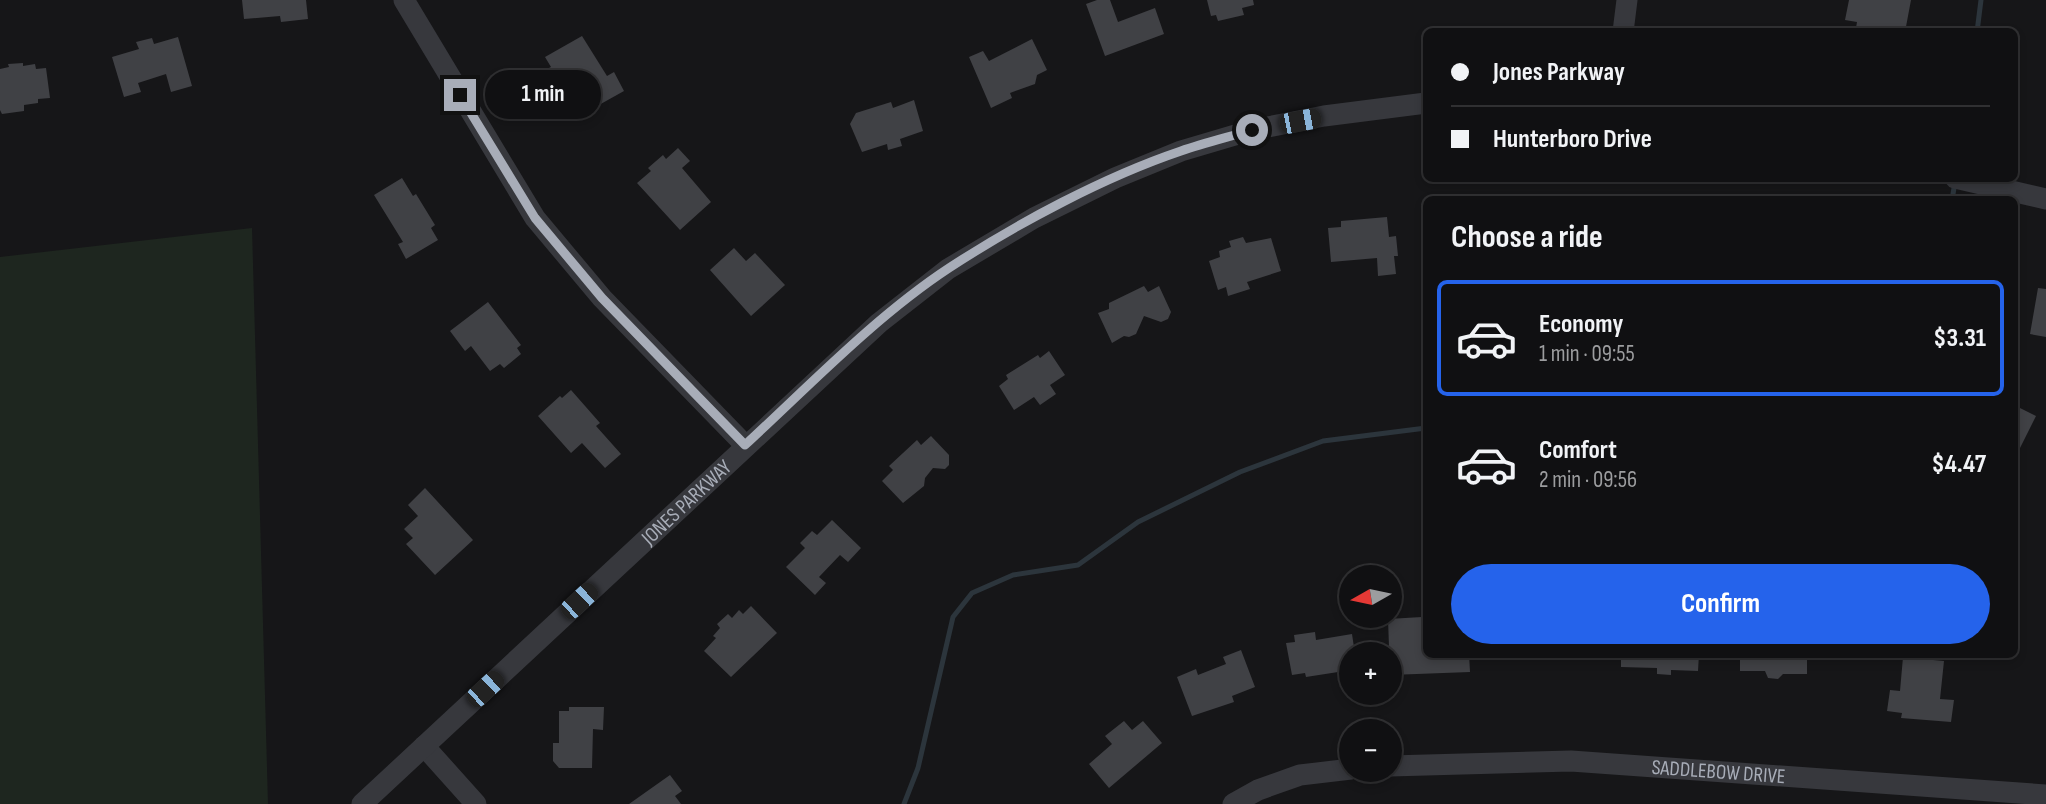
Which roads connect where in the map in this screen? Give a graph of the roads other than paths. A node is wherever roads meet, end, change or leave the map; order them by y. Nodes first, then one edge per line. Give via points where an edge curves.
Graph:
1 (404, 0) edge
2 (1627, 0) edge
3 (1624, 28) edge
4 (1423, 103) edge
5 (1972, 182) edge
6 (2046, 199) edge
7 (745, 445) junction
8 (424, 746) junction
9 (1402, 765) edge
10 (1339, 770) edge
11 (2046, 788) edge
12 (2046, 795) edge
13 (362, 804) edge
14 (476, 804) edge
15 (1233, 804) edge

1 - 7 street via 535,218 602,298
2 - 3 street
4 - 7 street, JONES PARKWAY via 1252,130 1181,151 1034,218 948,269 879,323
5 - 6 street
7 - 8 street, JONES PARKWAY
8 - 13 street, JONES PARKWAY
8 - 14 street
9 - 12 street, SADDLEBOW DRIVE via 1571,761
10 - 15 street via 1300,775
11 - 12 street

